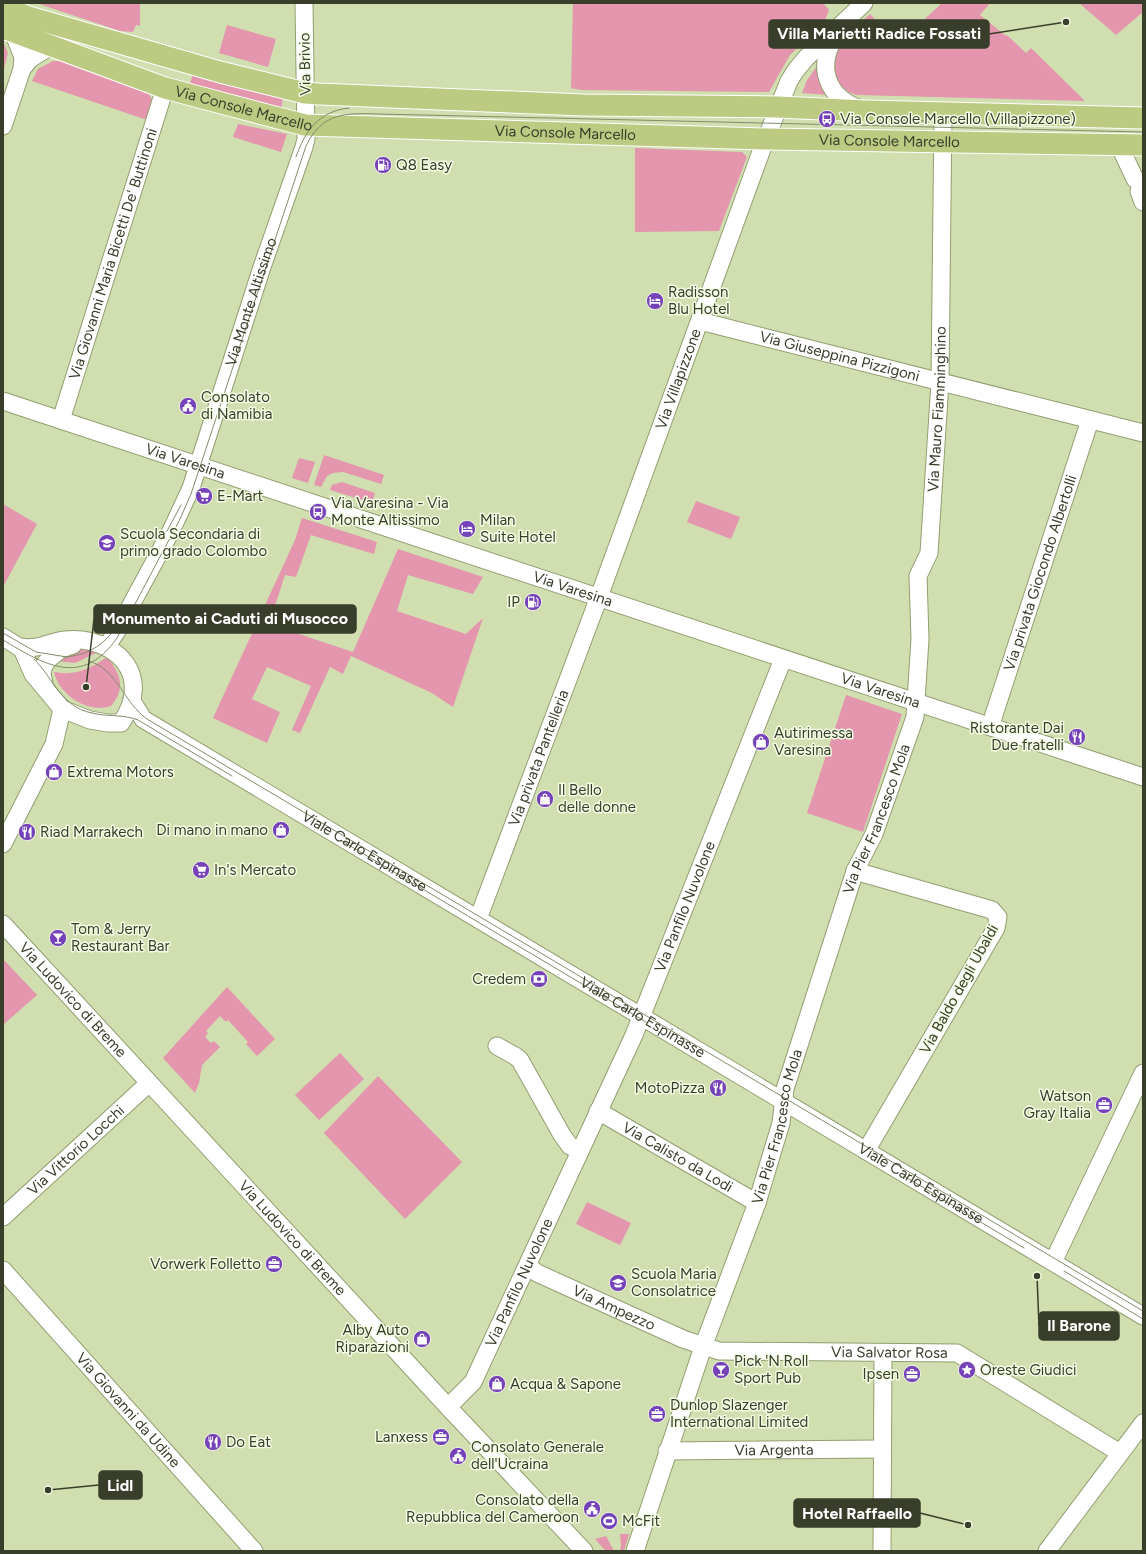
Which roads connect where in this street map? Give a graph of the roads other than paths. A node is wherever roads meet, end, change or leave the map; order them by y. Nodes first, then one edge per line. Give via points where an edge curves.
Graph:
1 (304, 3) edge
2 (854, 6) edge
3 (3, 7) edge
4 (8, 30) edge
5 (51, 46) junction
6 (22, 69) junction
7 (10, 84) edge
8 (165, 88) junction
9 (305, 93) junction
10 (778, 107) junction
11 (866, 111) junction
12 (943, 113) junction
13 (1143, 118) edge
14 (3, 126) edge
15 (305, 132) junction
16 (766, 139) junction
17 (942, 142) junction
18 (1119, 145) junction
19 (1143, 145) edge
20 (1142, 183) edge
21 (1143, 202) edge
22 (700, 321) junction
23 (940, 382) junction
24 (3, 401) edge
25 (61, 420) junction
26 (1090, 420) junction
27 (1143, 433) edge
28 (198, 466) junction
29 (598, 598) junction
30 (3, 637) edge
31 (100, 645) junction
32 (20, 647) junction
33 (783, 659) junction
34 (44, 685) junction
35 (132, 701) junction
36 (916, 703) junction
37 (62, 709) junction
38 (142, 719) junction
39 (121, 723) junction
40 (990, 727) junction
41 (1143, 777) edge
42 (3, 844) edge
43 (855, 871) junction
44 (478, 919) junction
45 (3, 924) edge
46 (642, 1016) junction
47 (497, 1046) dead end
48 (1143, 1073) edge
49 (148, 1084) junction
50 (782, 1100) junction
51 (598, 1111) junction
52 (866, 1150) junction
53 (580, 1151) junction
54 (757, 1203) junction
55 (3, 1217) edge
56 (1053, 1262) junction
57 (528, 1266) junction
58 (3, 1270) edge
59 (1143, 1316) edge
60 (703, 1347) junction
61 (883, 1354) junction
62 (448, 1407) junction
63 (1143, 1423) edge
64 (881, 1449) junction
65 (667, 1451) junction
66 (1120, 1453) junction
67 (254, 1551) edge
68 (584, 1551) edge
69 (635, 1551) edge
70 (882, 1551) edge
71 (1047, 1551) edge

1 - 9 street, Via Brivio
2 - 10 street via 796,70
2 - 11 street via 830,43 825,69 833,91 851,106
3 - 9 main road, Via Console Marcello via 29,17 220,72
4 - 5 main road, Via Console Marcello
4 - 6 street via 23,57
5 - 6 street via 30,59
5 - 8 main road, Via Console Marcello
6 - 7 street
7 - 14 street
8 - 15 main road, Via Console Marcello
8 - 25 street, Via Giovanni Maria Bicetti De' Buttinoni
9 - 10 main road, Via Console Marcello via 583,105
9 - 15 street, Via Brivio
10 - 11 main road, Via Console Marcello
10 - 16 street, Via Villapizzone
11 - 12 main road, Via Console Marcello
12 - 13 main road, Via Console Marcello
12 - 17 street, Via Mauro Fiamminghino
15 - 16 main road, Via Console Marcello
15 - 28 street, Via Monte Altissimo
16 - 17 main road, Via Console Marcello
16 - 22 street, Via Villapizzone
17 - 18 main road, Via Console Marcello
17 - 23 street, Via Mauro Fiamminghino
18 - 19 main road, Via Console Marcello
18 - 20 street via 1135,179
20 - 21 street via 1139,191
22 - 23 street, Via Giuseppina Pizzigoni
22 - 29 street, Via Villapizzone
23 - 26 street, Via Giuseppina Pizzigoni
23 - 36 street, Via Mauro Fiamminghino via 929,553 918,576 920,639
24 - 25 street, Via Varesina
25 - 28 street, Via Varesina
26 - 27 street, Via Giuseppina Pizzigoni
26 - 40 street, Via privata Giocondo Albertolli
28 - 29 street, Via Varesina
28 - 31 street, Via Monte Altissimo via 191,488 171,530 117,631
29 - 33 street, Via Varesina
29 - 44 street, Via privata Pantelleria
30 - 32 street
31 - 32 street via 66,640 42,647
31 - 34 street via 74,644 55,654 42,672
31 - 35 street via 121,658 129,670 134,688
32 - 34 street via 33,674
33 - 36 street, Via Varesina
33 - 46 street, Via Panfilo Nuvolone
34 - 37 street
35 - 38 street
35 - 39 street
36 - 40 street, Via Varesina
36 - 43 street, Via Pier Francesco Mola via 915,717 874,834
37 - 39 street via 90,720
37 - 42 street via 54,744
38 - 39 street
38 - 44 street, Viale Carlo Espinasse
40 - 41 street, Via Varesina
43 - 50 street, Via Pier Francesco Mola
43 - 52 street, Via Baldo degli Ubaldi via 992,910 998,917 996,928
44 - 46 street, Viale Carlo Espinasse
45 - 49 street, Via Ludovico di Breme
46 - 50 street, Viale Carlo Espinasse
46 - 51 street, Via Panfilo Nuvolone
47 - 53 street via 520,1060 562,1135 570,1146
48 - 56 street
49 - 55 street, Via Vittorio Locchi
49 - 62 street, Via Ludovico di Breme
50 - 52 street, Viale Carlo Espinasse
50 - 54 street, Via Pier Francesco Mola via 781,1123
51 - 53 street, Via Panfilo Nuvolone
51 - 54 street, Via Calisto da Lodi
52 - 56 street, Viale Carlo Espinasse
53 - 57 street, Via Panfilo Nuvolone
54 - 60 street, Via Pier Francesco Mola
56 - 59 street, Viale Carlo Espinasse
57 - 60 street, Via Ampezzo via 537,1273
57 - 62 street, Via Panfilo Nuvolone via 473,1382
58 - 67 street, Via Giovanni da Udine
60 - 61 street, Via Salvator Rosa via 719,1351
60 - 65 street, Via Pier Francesco Mola
61 - 64 street
61 - 66 street, Via Salvator Rosa via 957,1353
62 - 68 street, Via Ludovico di Breme
63 - 66 street
64 - 65 street, Via Argenta
64 - 70 street
65 - 69 street, Via Pier Francesco Mola
66 - 71 street

